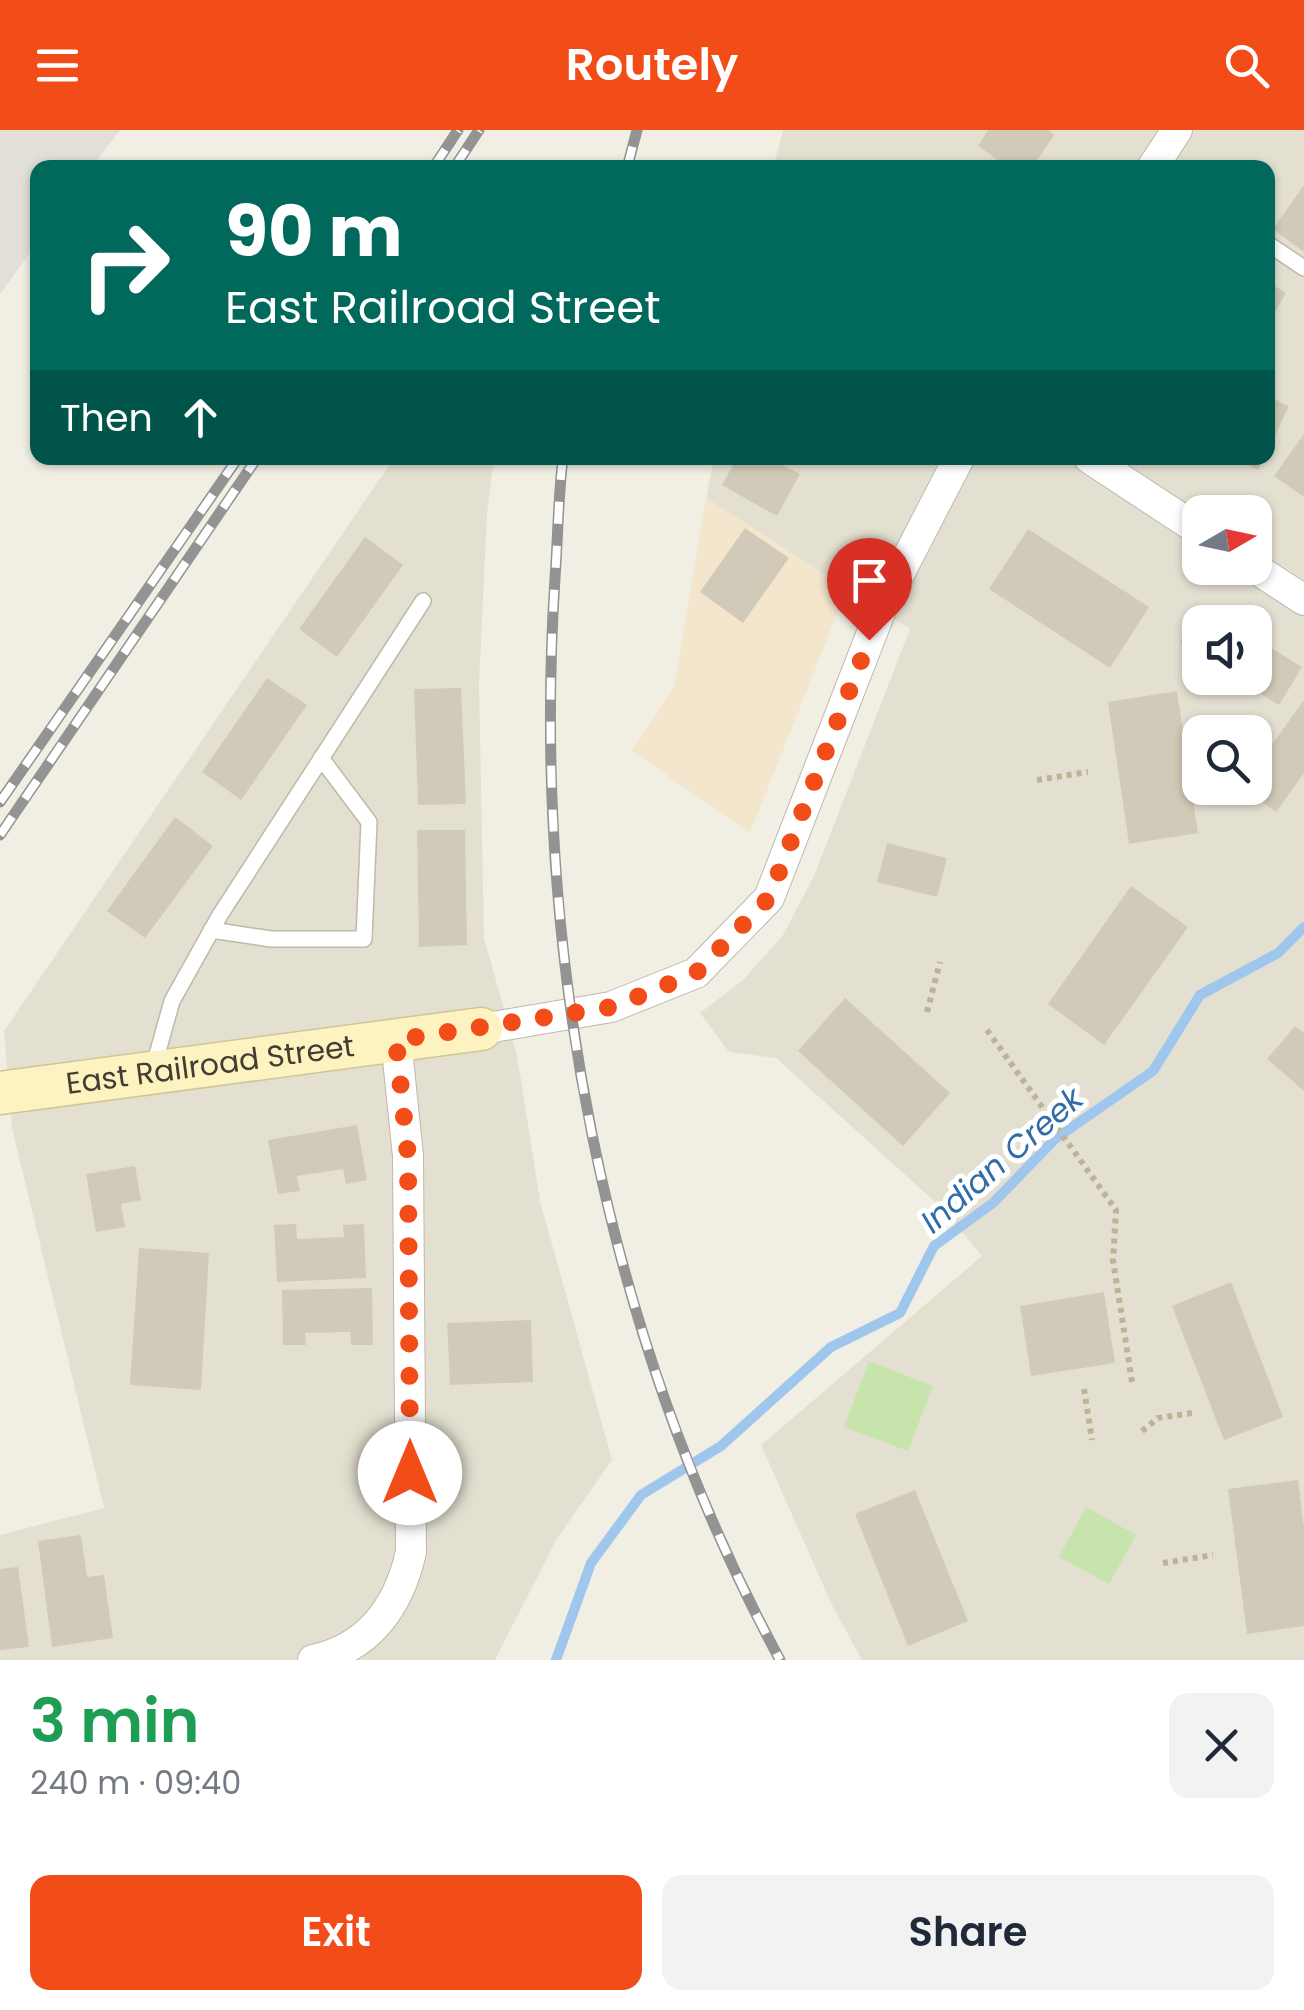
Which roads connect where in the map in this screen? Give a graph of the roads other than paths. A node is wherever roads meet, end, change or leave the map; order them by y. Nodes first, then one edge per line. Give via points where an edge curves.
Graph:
1 (1177, 130) edge
2 (1158, 160) edge
3 (1275, 249) edge
4 (1304, 268) edge
5 (955, 465) edge
6 (1100, 465) edge
7 (1182, 519) edge
8 (1272, 580) edge
9 (1304, 600) edge
10 (423, 601) dead end
11 (321, 758) junction
12 (212, 930) junction
13 (481, 1028) joint
14 (396, 1040) junction
15 (153, 1069) junction
16 (0, 1093) edge
17 (313, 1660) edge

1 - 2 street
3 - 4 lane
5 - 13 street via 882,607 769,898 696,973 612,1007
6 - 7 street
8 - 9 street
10 - 11 lane
11 - 12 lane
11 - 12 lane via 368,822 364,939
12 - 15 lane via 172,1002
13 - 14 street, East Railroad Street
14 - 15 street, East Railroad Street
14 - 17 street via 408,1156 411,1552 404,1586 385,1617 355,1645
15 - 16 street, East Railroad Street

